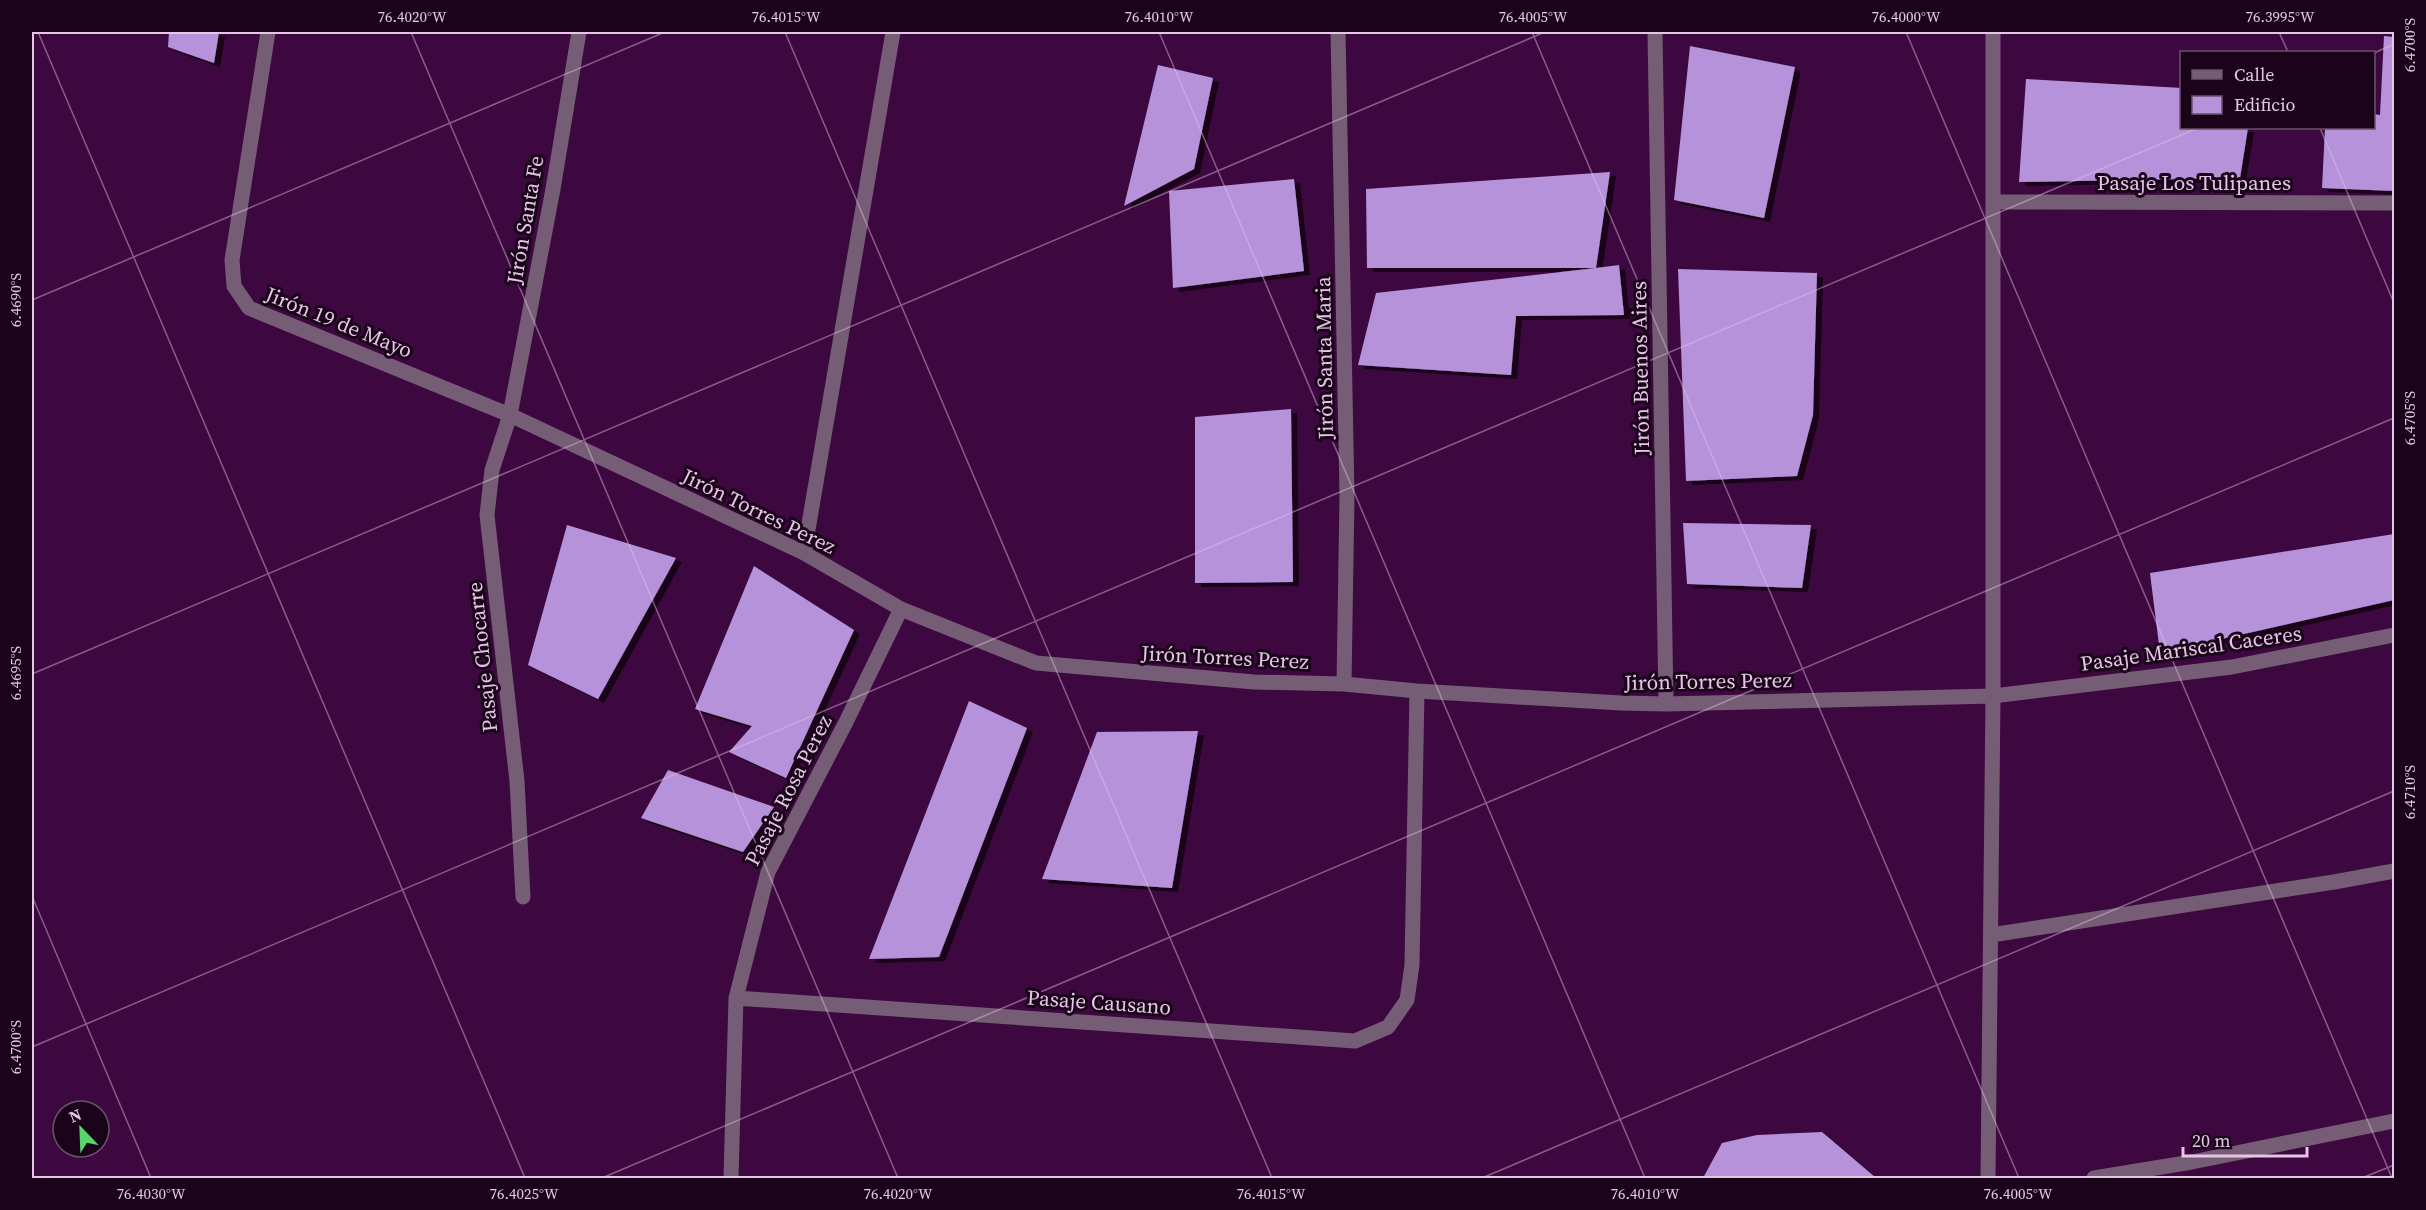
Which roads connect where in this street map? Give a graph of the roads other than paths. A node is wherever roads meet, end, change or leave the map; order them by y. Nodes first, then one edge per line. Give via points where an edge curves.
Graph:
1 (268, 32) edge
2 (579, 32) edge
3 (893, 32) edge
4 (1338, 32) edge
5 (1655, 32) edge
6 (1993, 32) edge
7 (1993, 202) junction
8 (2394, 203) edge
9 (510, 415) junction
10 (804, 554) junction
11 (901, 609) junction
12 (2394, 635) edge
13 (1344, 684) junction
14 (1417, 691) junction
15 (1993, 696) junction
16 (1666, 704) junction
17 (2394, 871) edge
18 (523, 897) dead end
19 (1991, 935) junction
20 (736, 998) junction
21 (2394, 1121) edge
22 (731, 1179) edge
23 (1988, 1179) edge
24 (2094, 1179) edge

1 - 9 street, Jirón 19 de Mayo via 232,260 234,286 249,308
2 - 9 street, Jirón Santa Fe
3 - 10 street
4 - 13 street, Jirón Santa Maria via 1347,495
5 - 16 street, Jirón Buenos Aires
6 - 7 street
7 - 8 street, Pasaje Los Tulipanes
7 - 15 street
9 - 10 street, Jirón Torres Perez
9 - 18 street, Pasaje Chocarre via 492,470 487,515 517,781
10 - 11 street, Jirón Torres Perez
11 - 13 street, Jirón Torres Perez via 1036,663 1254,682
11 - 20 street, Pasaje Rosa Perez via 768,872
12 - 15 street, Pasaje Mariscal Caceres via 2232,667
13 - 14 street, Jirón Torres Perez
14 - 16 street, Jirón Torres Perez
14 - 20 street, Pasaje Causano via 1412,965 1407,1000 1388,1027 1354,1041
15 - 16 street, Jirón Torres Perez
15 - 19 street
17 - 19 street
19 - 23 street
20 - 22 street, Pasaje Rosa Perez
21 - 24 street

